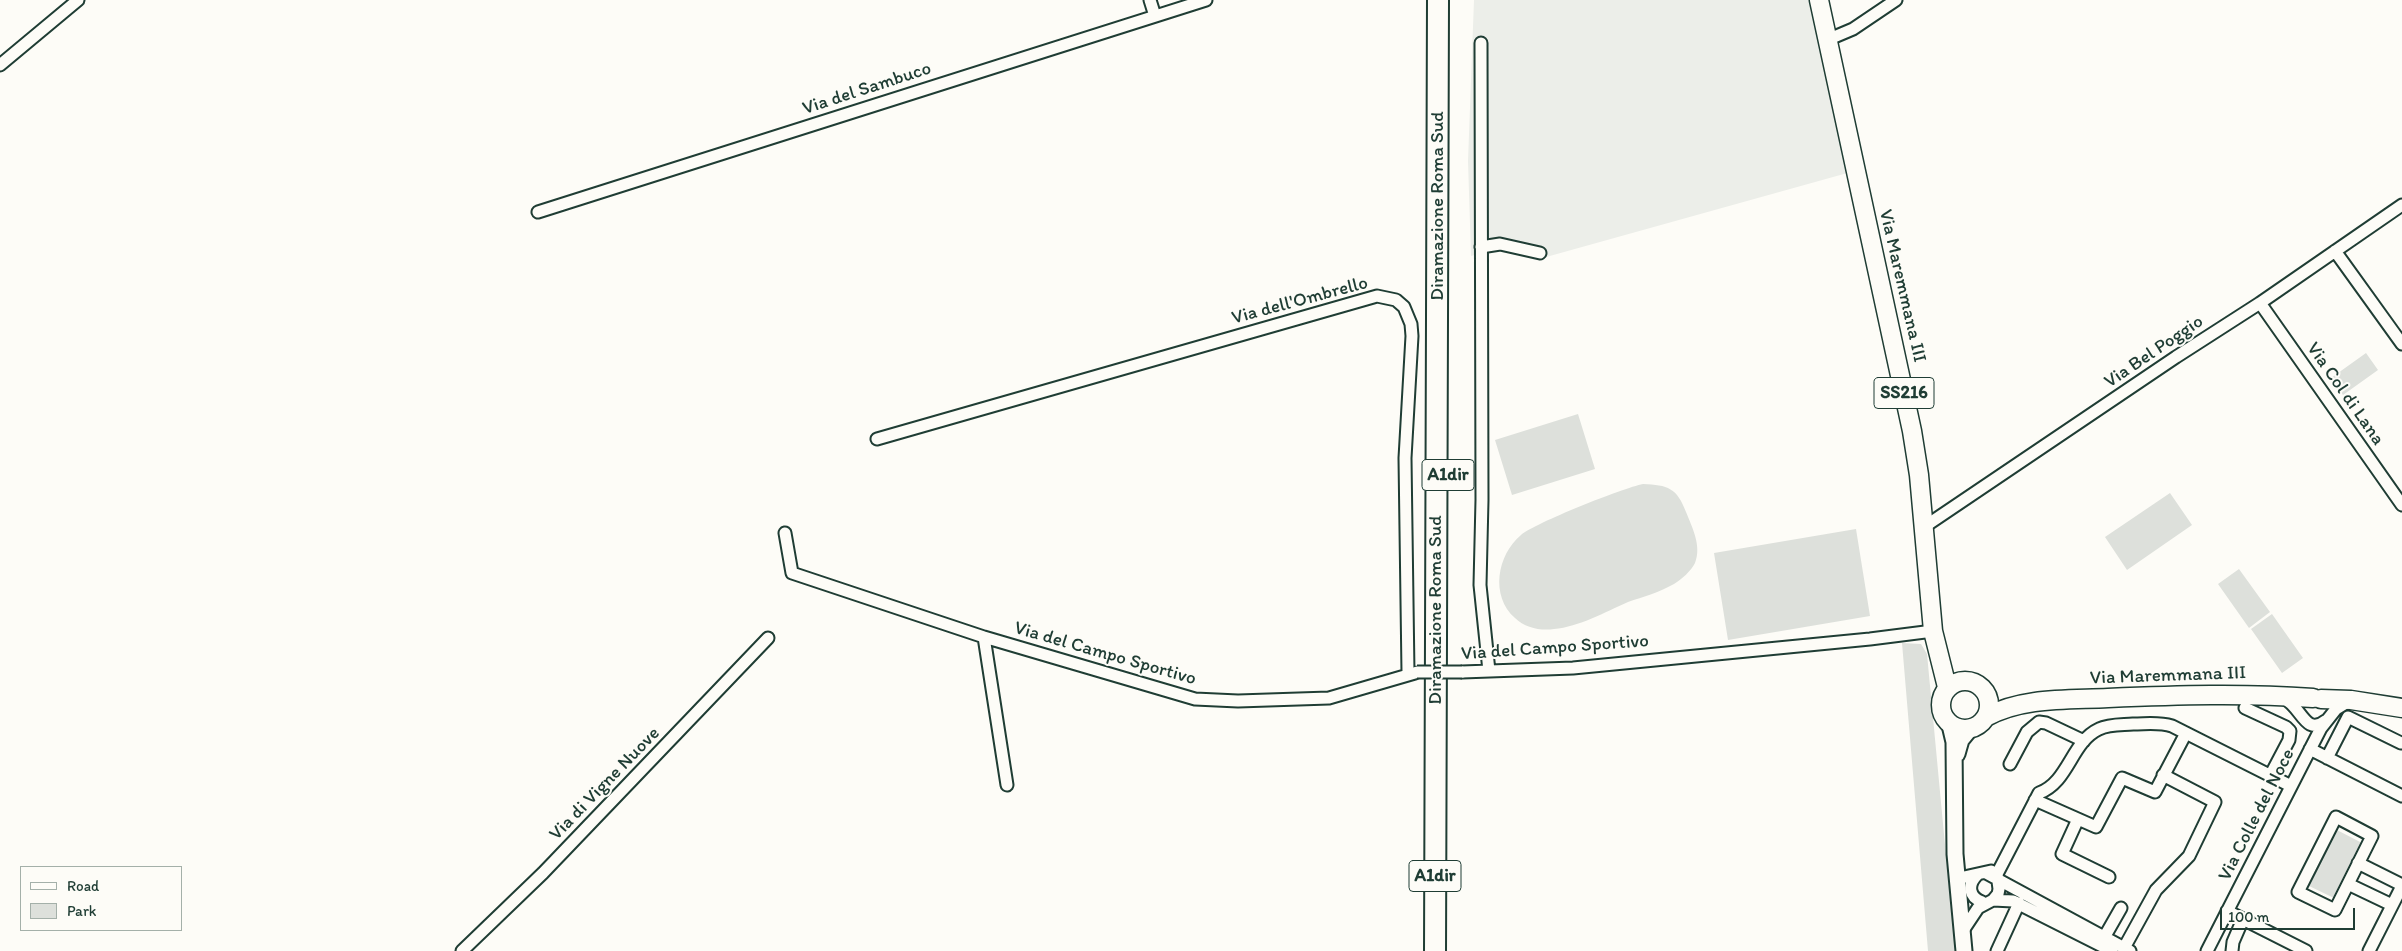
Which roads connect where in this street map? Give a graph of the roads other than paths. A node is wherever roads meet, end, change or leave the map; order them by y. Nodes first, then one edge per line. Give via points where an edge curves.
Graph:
1 (78, 0) edge
2 (1150, 0) edge
3 (1206, 0) edge
4 (1438, 0) edge
5 (1451, 0) edge
6 (1819, 0) edge
7 (1896, 0) edge
8 (1155, 16) junction
9 (1827, 40) junction
10 (1481, 43) dead end
11 (0, 65) edge
12 (2402, 205) edge
13 (538, 212) dead end
14 (1481, 247) junction
15 (2335, 251) junction
16 (1540, 252) dead end
17 (2260, 303) junction
18 (2402, 344) edge
19 (877, 439) dead end
20 (2402, 505) edge
21 (1924, 527) junction
22 (785, 533) dead end
23 (984, 637) junction
24 (768, 638) dead end
25 (1934, 638) junction
26 (1489, 671) junction
27 (1412, 673) junction
28 (1965, 680) junction
29 (1947, 687) junction
30 (1986, 693) junction
31 (2274, 695) junction
32 (2317, 698) junction
33 (2351, 700) junction
34 (2024, 703) junction
35 (2245, 708) dead end
36 (2402, 708) edge
37 (1986, 717) junction
38 (2304, 719) junction
39 (2326, 720) junction
40 (1950, 725) junction
41 (1970, 729) junction
42 (2186, 733) junction
43 (2084, 741) junction
44 (2400, 743) dead end
45 (2310, 749) junction
46 (2327, 758) junction
47 (2010, 764) dead end
48 (1955, 765) junction
49 (2163, 775) junction
50 (2270, 776) junction
51 (1007, 785) dead end
52 (2291, 786) junction
53 (2402, 796) edge
54 (2035, 800) junction
55 (2078, 819) junction
56 (1955, 854) junction
57 (2003, 862) junction
58 (2358, 863) junction
59 (1981, 874) junction
60 (2109, 877) dead end
61 (1997, 880) junction
62 (1958, 881) junction
63 (2348, 884) junction
64 (2402, 885) edge
65 (1959, 898) junction
66 (1988, 901) junction
67 (2019, 904) junction
68 (2392, 905) junction
69 (2121, 908) dead end
70 (2227, 911) junction
71 (2243, 919) junction
72 (1962, 932) junction
73 (2100, 944) edge
74 (2127, 949) edge
75 (462, 951) edge
76 (1435, 951) edge
77 (1447, 951) edge
78 (1964, 951) edge
79 (1997, 951) edge
80 (2112, 951) edge
81 (2207, 951) edge
82 (2232, 951) edge
83 (2306, 951) edge
84 (2369, 951) edge

1 - 11 street
2 - 8 street
3 - 8 street, Via del Sambuco
4 - 76 highway, Diramazione Roma Sud / A1dir
5 - 77 highway, Diramazione Roma Sud / A1dir
6 - 9 main road, Via Maremmana III / SS216
7 - 9 street via 1853,29
8 - 13 street, Via del Sambuco
9 - 21 main road, Via Maremmana III / SS216 via 1912,431
10 - 14 street
12 - 15 street, Via Bel Poggio
14 - 16 street via 1508,245
14 - 26 street via 1480,585
15 - 17 street, Via Bel Poggio
15 - 18 street
17 - 20 street, Via Col di Lana
17 - 21 street, Via Bel Poggio
19 - 27 street, Via dell'Ombrello via 1377,296 1396,300 1408,314 1412,336 1405,458
21 - 25 main road, Via Maremmana III / SS216
22 - 23 street, Via del Campo Sportivo via 792,573
23 - 27 street, Via del Campo Sportivo via 1146,687 1209,701 1330,698
23 - 51 street
24 - 75 street, Via di Vigne Nuove via 543,873
25 - 26 street, Via del Campo Sportivo via 1870,640 1574,668
25 - 28 main road, Via Maremmana III / SS216 via 1950,667
25 - 29 main road, Via Maremmana III / SS216
26 - 27 street, Via del Campo Sportivo, bridge
28 - 29 main road
28 - 30 main road, Via Maremmana III / SS216 via 1977,684
29 - 40 main road, Via Maremmana III / SS216 via 1940,702 1941,711
30 - 34 main road, Via Maremmana III / SS216
30 - 37 main road via 1989,705
31 - 32 main road, Via Maremmana III / SS216
31 - 34 main road, Via Maremmana III / SS216 via 2217,694
31 - 38 street via 2290,701
32 - 33 main road, Via Maremmana III / SS216
32 - 38 street via 2304,703
32 - 39 street via 2327,705
33 - 36 main road, Via Maremmana III / SS216
33 - 39 street, Via Colle del Noce via 2343,703
34 - 37 main road, Via Maremmana III / SS216
35 - 50 street via 2290,731 2289,740
37 - 41 main road, Via Maremmana III / SS216
38 - 39 street via 2315,726
38 - 45 street, Via Colle del Noce
39 - 45 street, Via Colle del Noce
40 - 41 main road
40 - 48 street
41 - 48 street via 1960,742
42 - 43 street via 2162,723 2113,725 2099,729
42 - 49 street
42 - 50 street
43 - 47 street via 2046,723 2036,723 2027,732
43 - 54 street via 2060,778 2052,787 2039,793
44 - 46 street via 2348,718
45 - 46 street
45 - 52 street, Via Colle del Noce
46 - 53 street
48 - 56 street
49 - 55 street via 2155,792 2122,778 2096,827
49 - 74 street via 2215,802 2189,856 2156,890
50 - 52 street
52 - 70 street, Via Colle del Noce
54 - 55 street
54 - 57 street
55 - 60 street via 2062,854
56 - 59 street via 1964,865
56 - 62 street
57 - 59 street via 1994,870
57 - 61 street
58 - 63 street
58 - 63 street via 2372,836 2336,817 2298,892 2334,910
58 - 64 street
59 - 61 street
59 - 62 street
59 - 66 street via 1972,881 1970,890 1974,897
61 - 66 street via 1999,892
61 - 73 street
62 - 65 street
63 - 68 street
64 - 68 street
65 - 66 street via 1975,903
65 - 72 street
66 - 67 street via 2006,900
66 - 72 street via 1973,914
67 - 73 street
67 - 79 street
68 - 84 street
69 - 73 street
70 - 71 street
70 - 81 street, Via Colle del Noce
71 - 82 street
71 - 83 street
72 - 78 street
73 - 74 street
73 - 80 street

